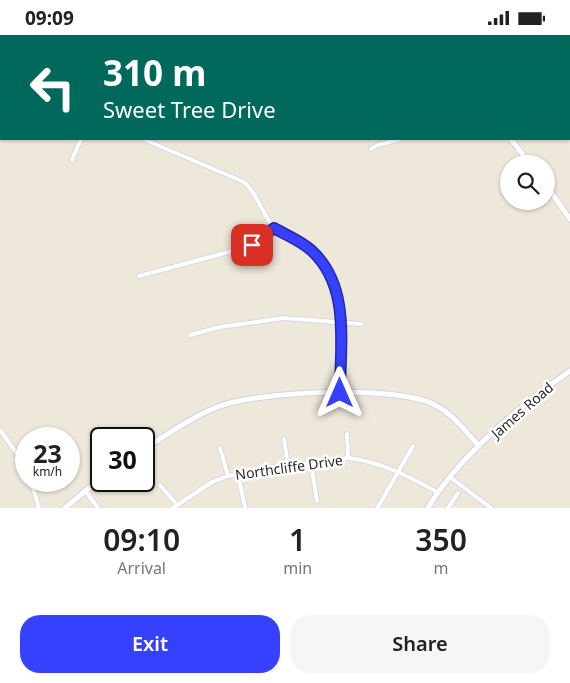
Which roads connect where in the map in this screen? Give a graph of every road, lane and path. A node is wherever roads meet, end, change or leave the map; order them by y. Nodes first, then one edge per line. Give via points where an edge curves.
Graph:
1 (81, 140) edge
2 (146, 140) edge
3 (160, 140) edge
4 (397, 140) edge
5 (512, 140) edge
6 (158, 145) junction
7 (371, 149) dead end
8 (523, 155) edge
9 (72, 160) dead end
10 (555, 198) edge
11 (570, 219) edge
12 (274, 228) junction
13 (139, 276) dead end
14 (340, 323) junction
15 (361, 324) dead end
16 (190, 335) dead end
17 (570, 371) edge
18 (340, 393) junction
19 (0, 430) edge
20 (347, 434) dead end
21 (284, 439) dead end
22 (155, 442) edge
23 (413, 446) dead end
24 (479, 446) junction
25 (220, 449) dead end
26 (15, 451) edge
27 (348, 458) junction
28 (311, 463) junction
29 (288, 466) junction
30 (399, 471) junction
31 (238, 474) junction
32 (228, 476) junction
33 (450, 477) junction
34 (160, 485) dead end
35 (90, 487) edge
36 (85, 490) junction
37 (34, 492) edge
38 (437, 492) junction
39 (458, 493) dead end
40 (317, 501) dead end
41 (175, 507) edge
42 (245, 507) dead end
43 (378, 507) dead end
44 (39, 508) edge
45 (65, 508) edge
46 (98, 508) edge
47 (428, 508) edge
48 (448, 508) edge
49 (491, 508) edge

1 - 9 street
2 - 6 street
3 - 6 street
4 - 7 street
5 - 8 street
6 - 12 street via 244,182 254,191
10 - 11 street
12 - 13 street via 248,247
12 - 14 street via 310,249 324,264 336,283
14 - 15 street
14 - 16 street via 284,318 220,327
14 - 18 street
17 - 24 street, James Road via 544,388
18 - 22 street, James Road via 289,394 230,403 188,422
18 - 24 street, James Road via 395,395 426,401 449,415
19 - 26 street
20 - 27 street
21 - 29 street
23 - 30 street
24 - 33 street
25 - 32 street
27 - 28 street, Northcliffe Drive
27 - 30 street, Northcliffe Drive via 366,460
28 - 29 street, Northcliffe Drive
28 - 40 street
29 - 31 street, Northcliffe Drive
30 - 38 street, Northcliffe Drive
30 - 43 street
31 - 32 street, Northcliffe Drive
31 - 42 street
32 - 41 street, Northcliffe Drive via 212,482
33 - 38 street
33 - 49 street
34 - 41 street
35 - 36 street
36 - 45 street
36 - 46 street
37 - 44 street
38 - 47 street
39 - 48 street

